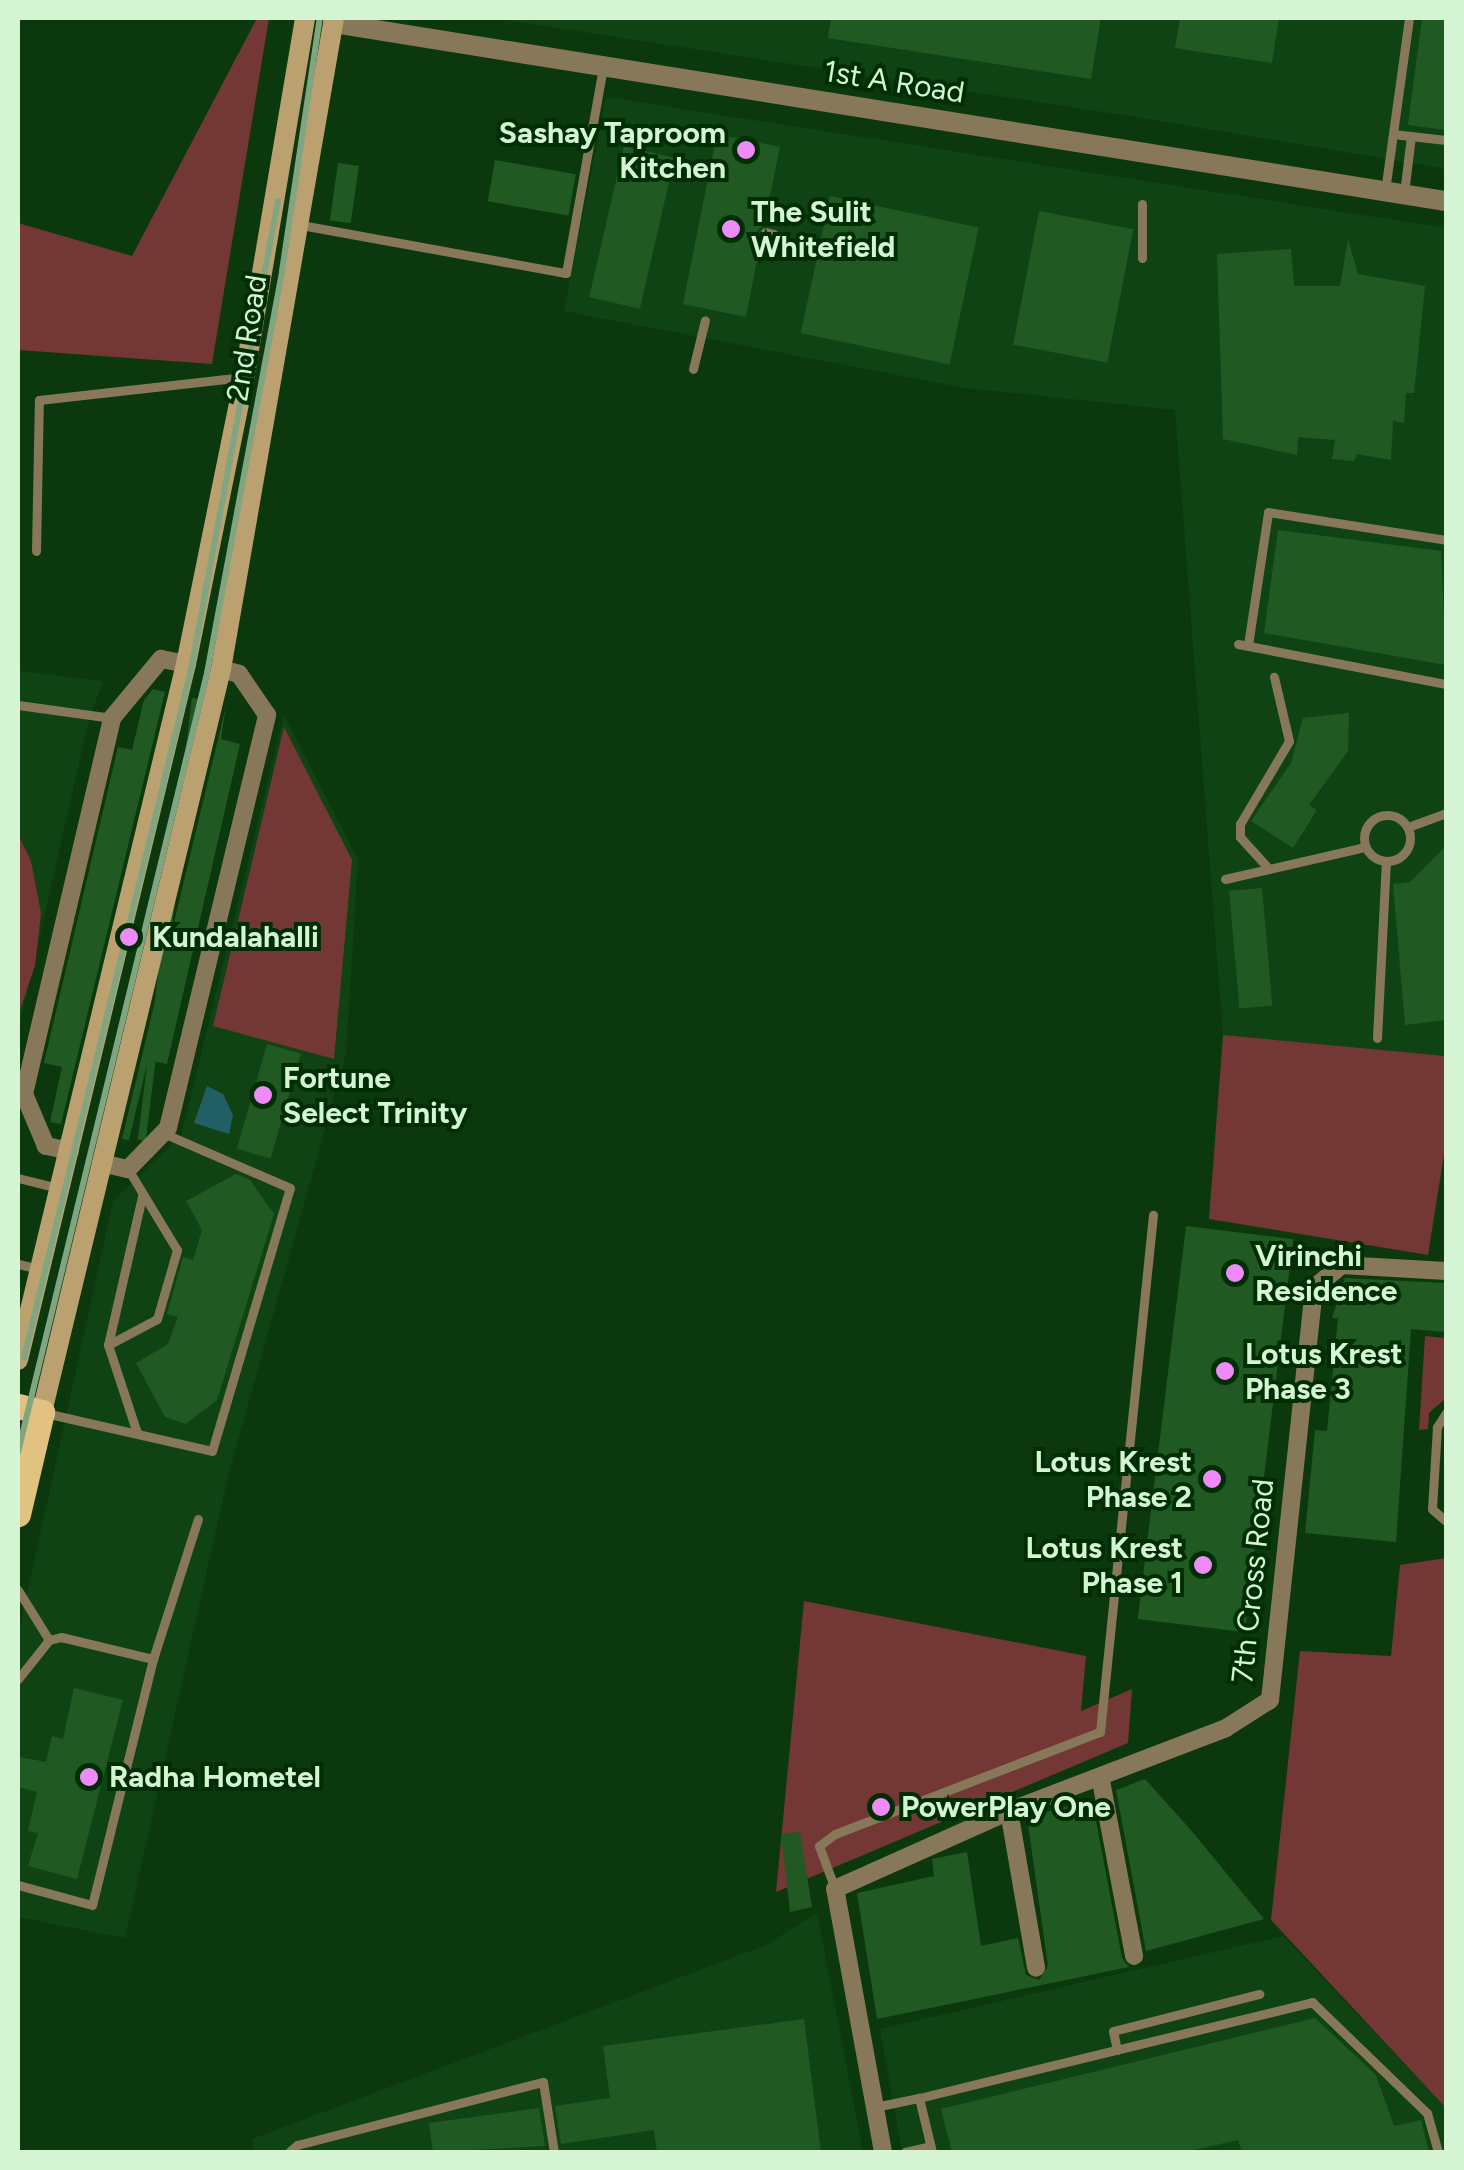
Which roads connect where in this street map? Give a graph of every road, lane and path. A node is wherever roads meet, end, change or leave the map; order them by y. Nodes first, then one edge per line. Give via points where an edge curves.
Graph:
1 (304, 18) edge
2 (1409, 18) edge
3 (333, 20) edge
4 (603, 66) junction
5 (1393, 134) junction
6 (1411, 136) junction
7 (1446, 140) edge
8 (1394, 192) junction
9 (1446, 201) edge
10 (1142, 204) dead end
11 (298, 225) junction
12 (1142, 258) dead end
13 (706, 320) dead end
14 (693, 369) dead end
15 (244, 377) junction
16 (1446, 540) edge
17 (36, 551) dead end
18 (186, 664) junction
19 (221, 669) junction
20 (1274, 677) dead end
21 (1446, 684) edge
22 (18, 705) edge
23 (112, 718) junction
24 (1446, 813) edge
25 (1408, 827) junction
26 (1365, 846) junction
27 (1386, 861) junction
28 (1269, 869) junction
29 (1225, 879) dead end
30 (1377, 1038) dead end
31 (162, 1133) junction
32 (70, 1152) junction
33 (101, 1163) junction
34 (128, 1168) junction
35 (18, 1178) edge
36 (61, 1189) junction
37 (142, 1196) junction
38 (1153, 1215) dead end
39 (18, 1264) edge
40 (40, 1269) junction
41 (1446, 1271) edge
42 (108, 1344) junction
43 (18, 1360) edge
44 (30, 1409) edge
45 (1446, 1413) edge
46 (137, 1433) junction
47 (18, 1514) edge
48 (198, 1519) dead end
49 (1446, 1521) edge
50 (18, 1590) edge
51 (49, 1640) junction
52 (153, 1659) junction
53 (18, 1680) edge
54 (1102, 1780) junction
55 (1009, 1811) junction
56 (18, 1885) edge
57 (835, 1889) junction
58 (1134, 1956) dead end
59 (1036, 1968) dead end
60 (1259, 1994) dead end
61 (1118, 2050) junction
62 (919, 2098) junction
63 (876, 2107) junction
64 (931, 2149) edge
65 (289, 2152) edge
66 (554, 2152) edge
67 (884, 2152) edge
68 (905, 2152) edge
69 (1438, 2152) edge

1 - 15 main road, 2nd Road
2 - 5 lane
3 - 4 street, 1st A Road
3 - 11 main road, 2nd Road
4 - 8 street, 1st A Road
4 - 11 lane via 566,274
5 - 6 lane
5 - 8 lane
6 - 7 lane
6 - 8 lane
8 - 9 street, 1st A Road
10 - 12 lane
11 - 19 main road, 2nd Road
13 - 14 lane
15 - 17 lane via 38,400
15 - 18 main road, 2nd Road
16 - 21 lane via 1268,512 1243,645
18 - 23 street via 160,659
18 - 32 main road, 2nd Road
19 - 31 street via 238,674 267,715
19 - 33 main road, 2nd Road
20 - 28 lane via 1289,740 1240,824 1240,837
22 - 23 lane
23 - 32 street via 24,1094 46,1146
24 - 25 lane
25 - 26 lane via 1394,816 1377,816 1366,829
25 - 27 lane via 1409,846
26 - 27 lane
26 - 28 lane
27 - 30 lane
28 - 29 lane
31 - 34 street
31 - 46 lane via 290,1188 212,1451
32 - 36 main road, 2nd Road
33 - 34 street
33 - 44 main road, 2nd Road
34 - 37 lane
35 - 36 lane
36 - 40 main road, 2nd Road
37 - 42 lane
37 - 42 lane via 177,1250 157,1319
38 - 57 lane via 1100,1732 835,1834 819,1846
39 - 40 lane
40 - 43 main road, 2nd Road
41 - 54 street, 7th Cross Road via 1341,1265 1322,1275 1306,1319 1270,1700 1226,1728
42 - 46 lane
44 - 46 lane
44 - 47 main road, 2nd Road
45 - 49 lane via 1437,1427 1432,1508
48 - 52 lane
50 - 51 lane
51 - 52 lane via 61,1637
51 - 53 lane
52 - 56 lane via 92,1905
54 - 55 street, 7th Cross Road
54 - 58 street
55 - 57 street, 7th Cross Road
55 - 59 street
57 - 63 street
60 - 61 lane via 1113,2032
61 - 62 lane
61 - 69 lane via 1312,2002 1427,2113
62 - 63 lane
62 - 64 lane
63 - 67 street
64 - 68 lane
65 - 66 lane via 543,2082

